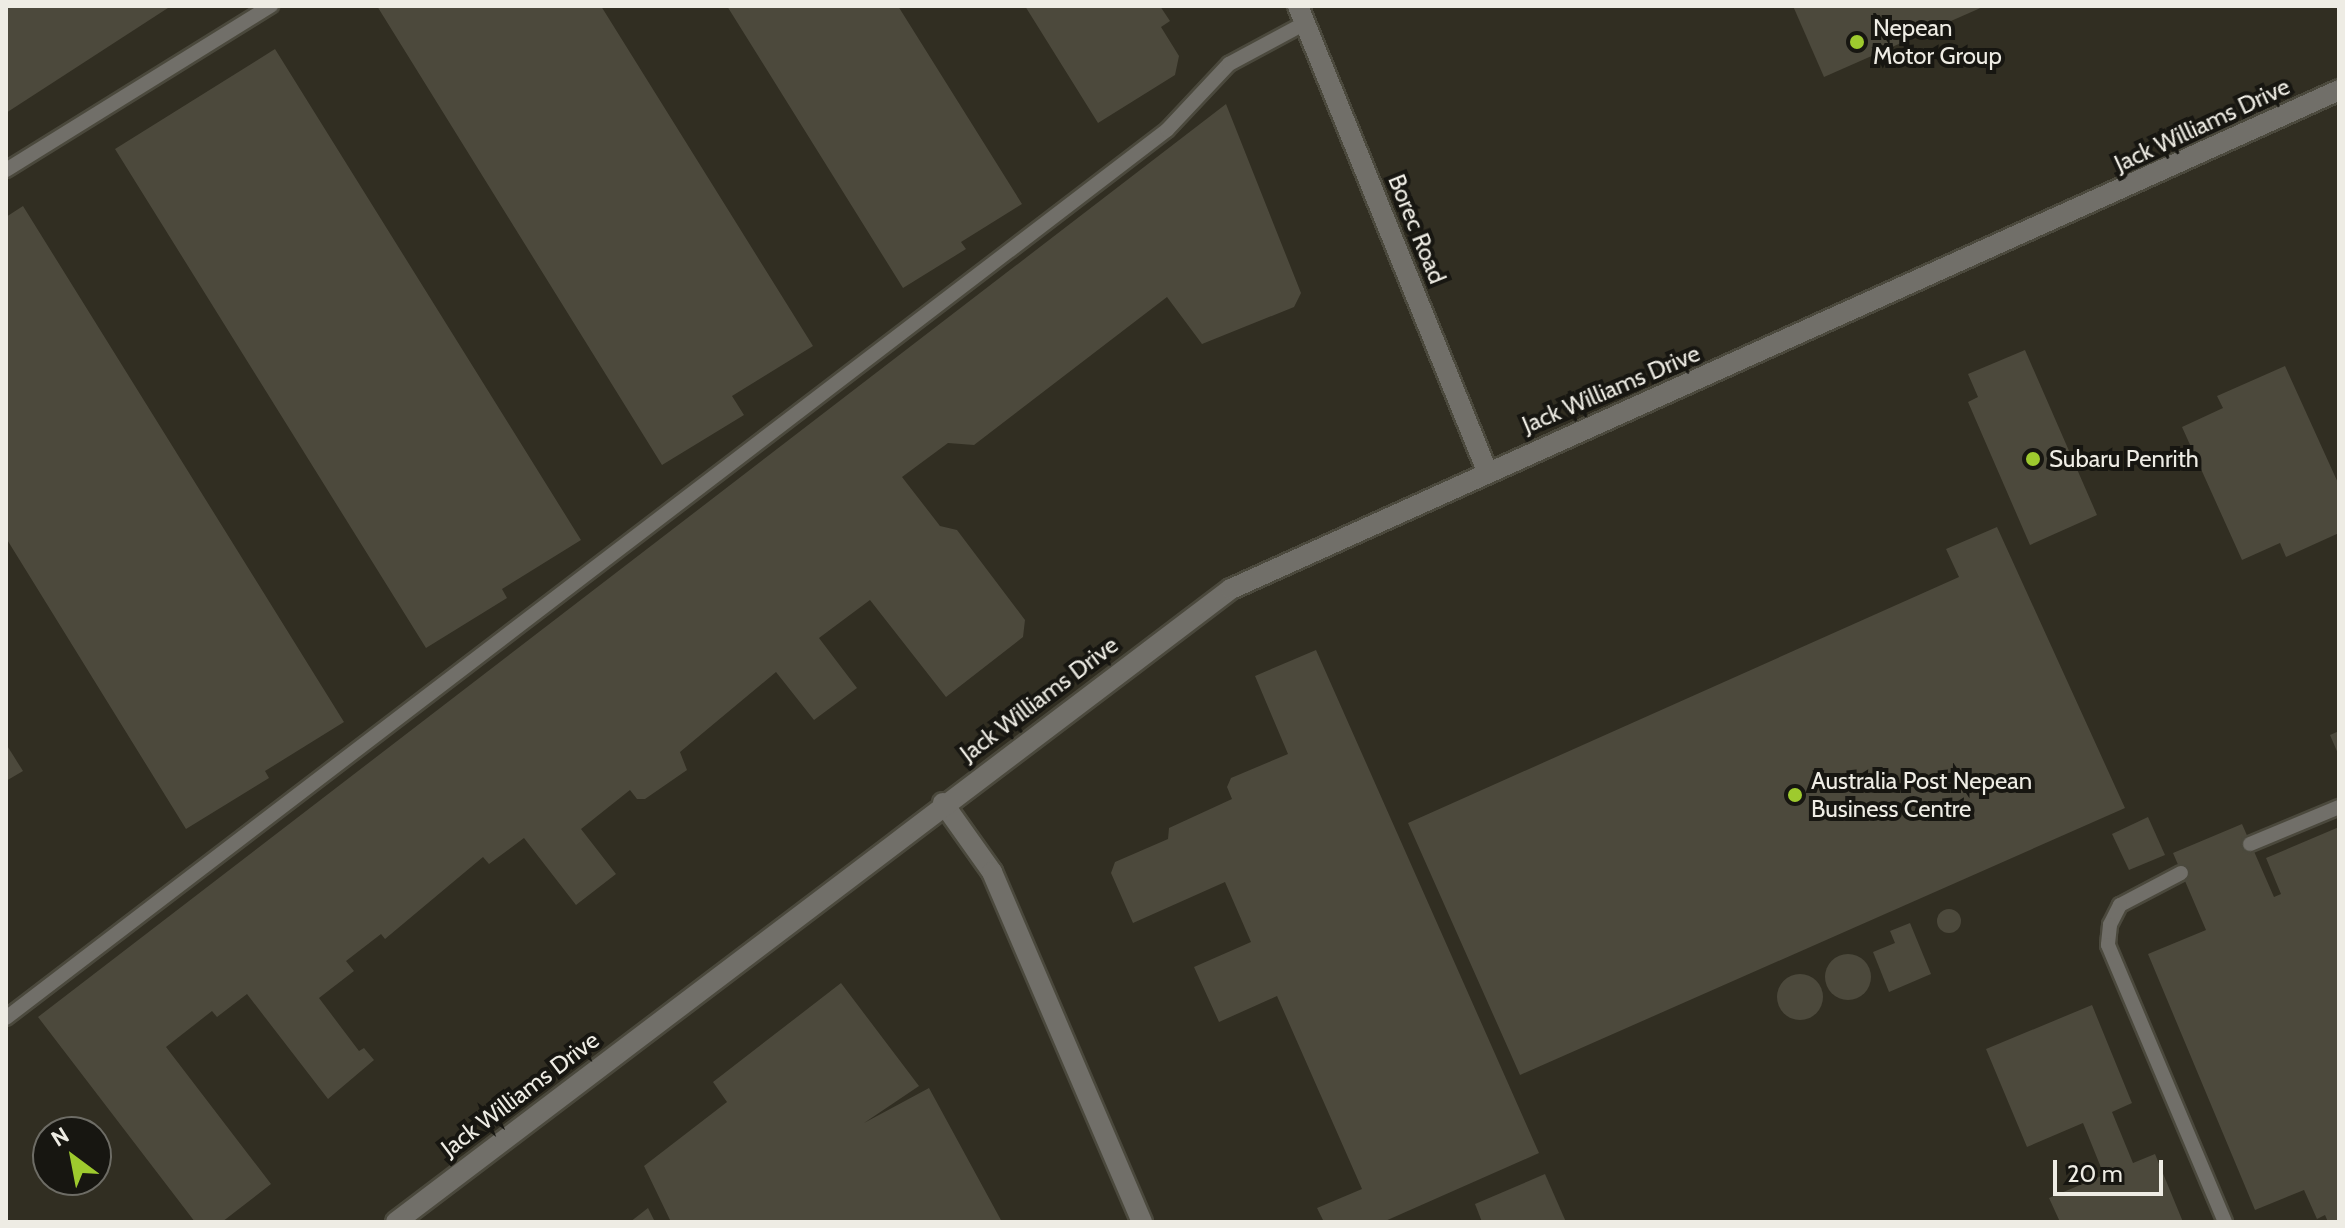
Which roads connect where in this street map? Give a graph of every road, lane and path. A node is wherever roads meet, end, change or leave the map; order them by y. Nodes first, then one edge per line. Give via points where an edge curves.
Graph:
1 (271, 6) edge
2 (1301, 15) edge
3 (2339, 90) edge
4 (6, 170) edge
5 (1487, 471) junction
6 (943, 803) junction
7 (2339, 807) edge
8 (2250, 844) dead end
9 (2181, 873) dead end
10 (6, 1018) edge
11 (396, 1222) edge
12 (1142, 1222) edge
13 (2225, 1222) edge

1 - 4 lane
2 - 5 street, Borec Road
2 - 10 lane via 1229,64 1167,130
3 - 5 street, Jack Williams Drive
5 - 6 street, Jack Williams Drive via 1231,589
6 - 11 street, Jack Williams Drive
6 - 12 street via 992,872
7 - 8 lane
9 - 13 lane via 2120,905 2108,945

